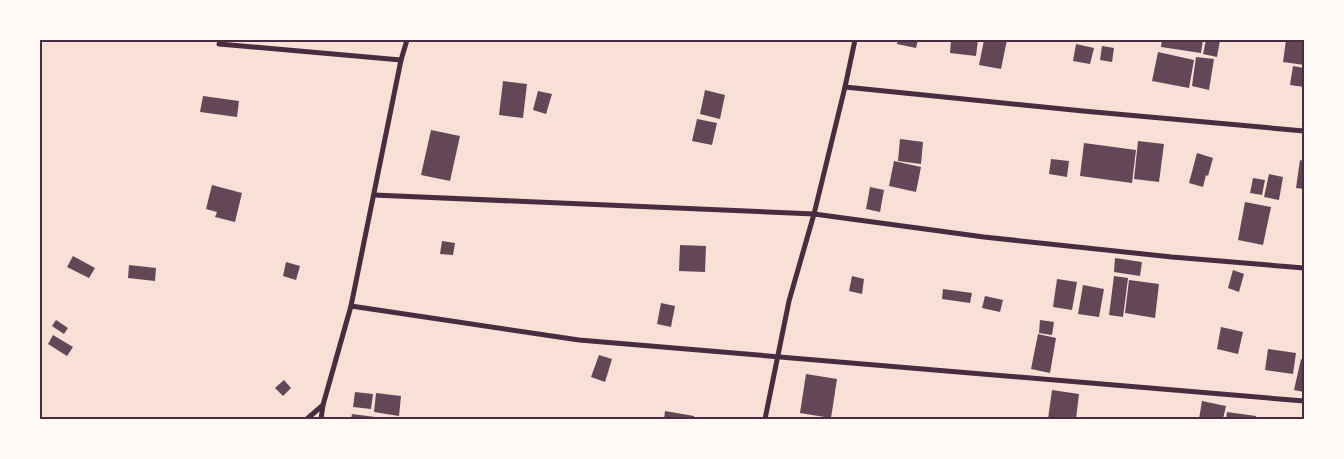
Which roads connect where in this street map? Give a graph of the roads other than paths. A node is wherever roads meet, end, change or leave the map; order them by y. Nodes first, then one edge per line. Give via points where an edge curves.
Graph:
1 (406, 40) edge
2 (854, 40) edge
3 (219, 44) dead end
4 (401, 60) junction
5 (845, 87) junction
6 (1304, 131) edge
7 (374, 195) junction
8 (814, 214) junction
9 (1304, 268) edge
10 (351, 306) junction
11 (779, 358) junction
12 (1304, 401) edge
13 (323, 405) junction
14 (307, 419) edge
15 (321, 419) edge
16 (765, 419) edge

1 - 4 street
2 - 5 street
3 - 4 street
4 - 7 street
5 - 6 street
5 - 8 street
7 - 8 street
7 - 10 street
8 - 9 street via 984,237
8 - 11 street via 789,301
10 - 11 street via 579,340
10 - 13 street
11 - 12 street
11 - 16 street
13 - 14 street
13 - 15 street

